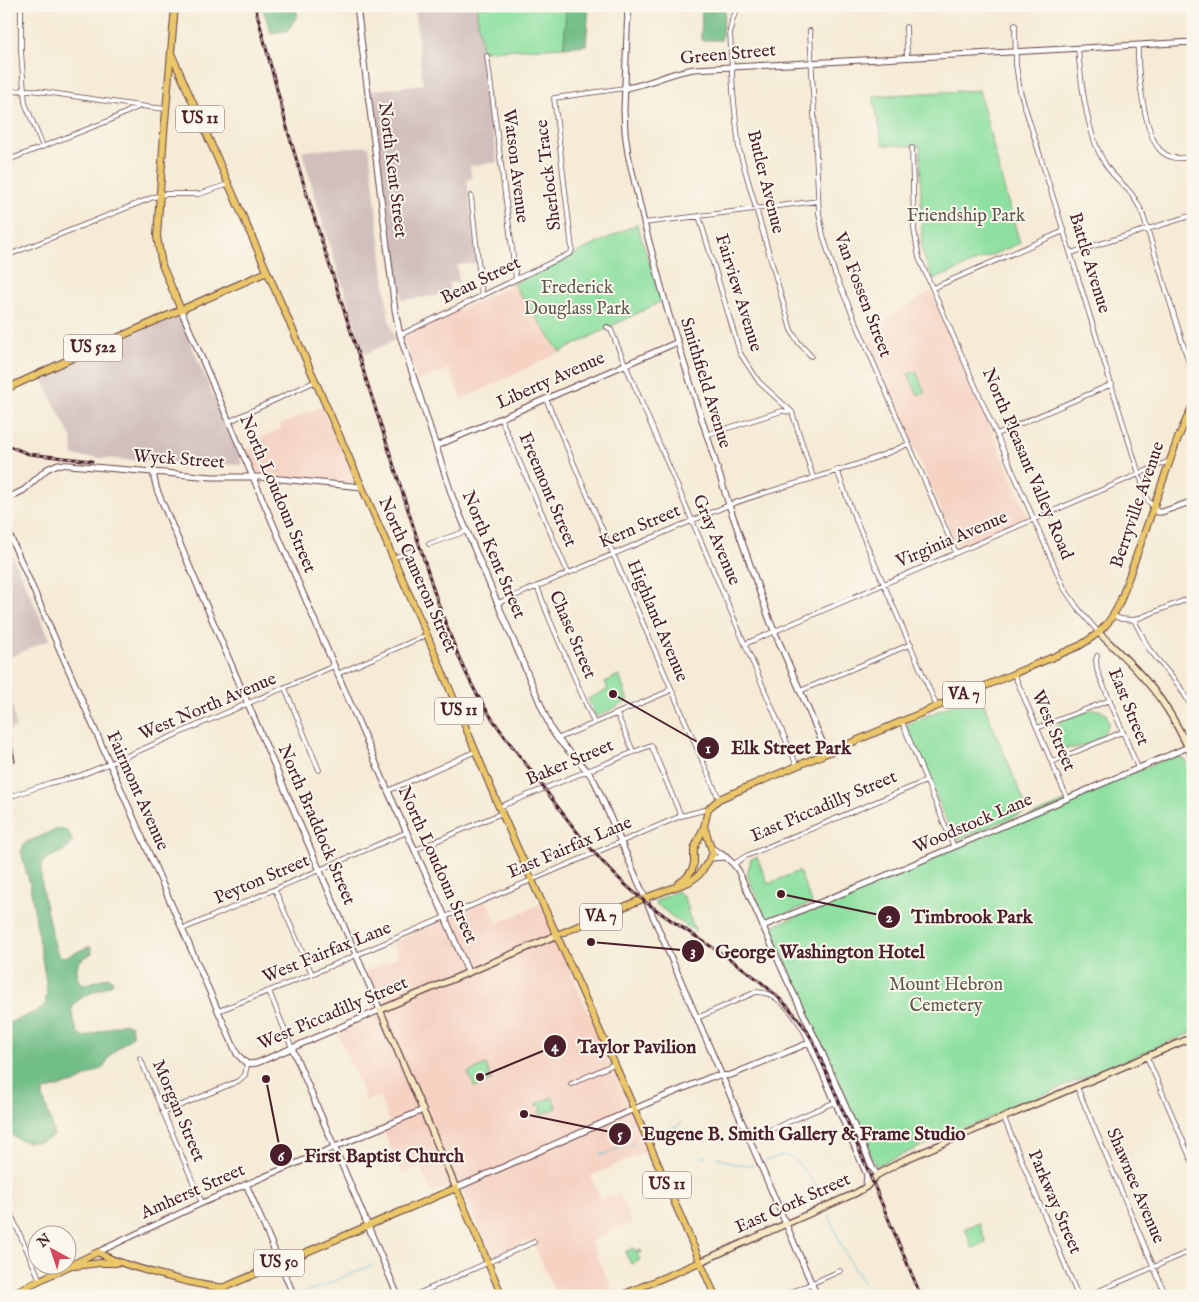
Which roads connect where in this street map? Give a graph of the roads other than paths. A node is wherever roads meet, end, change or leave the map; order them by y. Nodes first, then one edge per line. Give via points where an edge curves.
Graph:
1 (21, 6) edge
2 (175, 6) edge
3 (357, 6) edge
4 (628, 6) edge
5 (739, 6) edge
6 (1015, 25) dead end
7 (906, 27) dead end
8 (810, 31) dead end
9 (1193, 42) edge
10 (1138, 45) junction
11 (1078, 48) junction
12 (1015, 52) junction
13 (487, 56) dead end
14 (907, 57) junction
15 (811, 63) junction
16 (174, 66) junction
17 (731, 68) junction
18 (624, 88) junction
19 (24, 89) junction
20 (6, 91) edge
21 (554, 98) joint
22 (140, 106) junction
23 (166, 109) junction
24 (43, 147) junction
25 (912, 148) dead end
26 (1193, 156) edge
27 (6, 161) edge
28 (229, 184) junction
29 (160, 195) junction
30 (471, 196) dead end
31 (818, 201) junction
32 (756, 209) junction
33 (1193, 215) edge
34 (699, 216) junction
35 (644, 223) junction
36 (1148, 229) junction
37 (1064, 231) junction
38 (572, 249) joint
39 (1071, 253) junction
40 (6, 256) edge
41 (267, 272) junction
42 (516, 279) junction
43 (933, 288) junction
44 (482, 296) junction
45 (181, 310) junction
46 (607, 327) dead end
47 (400, 336) junction
48 (678, 342) junction
49 (811, 356) dead end
50 (626, 364) junction
51 (1193, 376) edge
52 (316, 381) junction
53 (1112, 384) junction
54 (7, 387) edge
55 (546, 399) junction
56 (1193, 405) edge
57 (792, 412) junction
58 (501, 418) junction
59 (230, 420) junction
60 (706, 434) junction
61 (997, 434) junction
62 (908, 444) junction
63 (436, 446) junction
64 (1169, 461) junction
65 (837, 470) junction
66 (154, 472) junction
67 (1139, 474) junction
68 (252, 477) junction
69 (813, 477) junction
70 (362, 487) junction
71 (6, 499) edge
72 (1193, 501) edge
73 (729, 505) junction
74 (1152, 506) junction
75 (692, 520) junction
76 (1034, 520) junction
77 (6, 527) edge
78 (467, 531) junction
79 (429, 544) dead end
80 (414, 550) dead end
81 (956, 553) junction
82 (613, 554) junction
83 (393, 558) junction
84 (568, 573) junction
85 (884, 584) junction
86 (537, 586) junction
87 (1193, 597) edge
88 (498, 603) junction
89 (1114, 616) junction
90 (1134, 620) junction
91 (775, 631) junction
92 (1099, 633) junction
93 (427, 635) junction
94 (745, 644) junction
95 (911, 644) junction
96 (1096, 656) dead end
97 (334, 666) junction
98 (337, 674) junction
99 (1014, 674) junction
100 (284, 688) junction
101 (671, 688) junction
102 (800, 691) junction
103 (1110, 700) junction
104 (248, 704) junction
105 (937, 707) junction
106 (1193, 709) edge
107 (617, 714) junction
108 (902, 722) junction
109 (594, 723) junction
110 (1037, 728) junction
111 (1122, 732) junction
112 (557, 739) junction
113 (1190, 746) edge
114 (476, 751) junction
115 (634, 751) junction
116 (827, 753) junction
117 (1193, 758) edge
118 (1052, 762) junction
119 (110, 764) junction
120 (797, 766) junction
121 (1138, 768) junction
122 (319, 770) dead end
123 (587, 771) junction
124 (926, 781) junction
125 (388, 791) junction
126 (6, 798) edge
127 (1067, 798) junction
128 (718, 799) junction
129 (708, 808) junction
130 (501, 810) junction
131 (680, 816) junction
132 (704, 827) junction
133 (407, 832) junction
134 (621, 842) junction
135 (697, 844) junction
136 (711, 846) junction
137 (954, 847) junction
138 (415, 850) junction
139 (694, 857) junction
140 (726, 857) junction
141 (709, 860) junction
142 (734, 864) junction
143 (320, 870) junction
144 (532, 880) junction
145 (678, 884) junction
146 (275, 890) junction
147 (645, 898) junction
148 (445, 917) junction
149 (763, 926) junction
150 (183, 929) junction
151 (557, 935) junction
152 (356, 956) junction
153 (468, 972) junction
154 (312, 974) junction
155 (269, 991) junction
156 (380, 1010) junction
157 (218, 1011) junction
158 (697, 1018) junction
159 (1193, 1037) edge
160 (816, 1040) junction
161 (809, 1042) junction
162 (292, 1048) junction
163 (1147, 1057) junction
164 (140, 1058) dead end
165 (247, 1064) junction
166 (614, 1064) junction
167 (721, 1076) junction
168 (570, 1084) dead end
169 (1078, 1087) junction
170 (835, 1102) junction
171 (634, 1109) junction
172 (423, 1110) junction
173 (163, 1113) junction
174 (1004, 1118) junction
175 (749, 1139) junction
176 (335, 1147) junction
177 (1193, 1164) edge
178 (877, 1175) junction
179 (246, 1184) junction
180 (866, 1187) junction
181 (456, 1188) junction
182 (6, 1203) edge
183 (202, 1203) junction
184 (786, 1224) junction
185 (368, 1226) junction
186 (534, 1242) dead end
187 (1193, 1250) edge
188 (98, 1252) junction
189 (78, 1262) edge
190 (488, 1262) junction
191 (700, 1262) junction
192 (280, 1263) junction
193 (124, 1264) junction
194 (78, 1266) edge
195 (1154, 1266) junction
196 (840, 1271) dead end
197 (52, 1274) edge
198 (40, 1280) junction
199 (812, 1284) junction
200 (7, 1296) edge
201 (294, 1296) edge
202 (398, 1296) edge
203 (413, 1296) edge
204 (502, 1296) edge
205 (620, 1296) edge
206 (715, 1296) edge
207 (784, 1296) edge
208 (817, 1296) edge
209 (1078, 1296) edge
210 (1087, 1296) edge
211 (1166, 1296) edge

1 - 19 street
2 - 16 main road, North Loudoun Street / US 11 via 171,53
3 - 47 street, North Kent Street
4 - 18 street, Smithfield Avenue
5 - 17 street, Butler Avenue via 731,26
6 - 12 street, Battle Avenue
7 - 14 street
8 - 15 street, Van Fossen Street
9 - 10 street, Green Street
10 - 11 street, Green Street
10 - 26 street via 1143,103 1156,144 1174,158
11 - 12 street, Green Street
11 - 36 street via 1086,110 1100,153 1113,175 1133,196
12 - 14 street, Green Street
12 - 37 street, Battle Avenue via 1020,91
13 - 42 street, Watson Avenue
14 - 15 street, Green Street
15 - 17 street, Green Street
15 - 31 street, Van Fossen Street
16 - 23 main road, North Loudoun Street / US 11
16 - 28 main road, North Cameron Street / US 11
17 - 18 street, Green Street via 685,70
17 - 32 street, Butler Avenue via 739,149
18 - 21 street, Green Street
18 - 35 street, Smithfield Avenue via 628,154
19 - 20 street
19 - 22 street
19 - 24 street via 25,103
21 - 38 street, Sherlock Trace
22 - 23 street
22 - 24 street
23 - 29 main road, North Loudoun Street / US 11
24 - 27 street
25 - 43 street, North Pleasant Valley Road via 916,248
28 - 29 street via 199,194
28 - 41 main road, North Cameron Street / US 11
29 - 40 street
29 - 45 main road, North Loudoun Street / US 11 via 158,246
30 - 44 street
31 - 32 street
31 - 62 street, Van Fossen Street via 822,235 835,274
32 - 34 street
32 - 49 street, Butler Avenue via 791,330
33 - 36 street
34 - 35 street
34 - 57 street, Fairview Avenue via 740,353 759,382
35 - 48 street, Smithfield Avenue
36 - 39 street
36 - 51 street
37 - 39 street, Battle Avenue
37 - 43 street
38 - 42 street, Beau Street via 567,256
39 - 53 street, Battle Avenue
41 - 45 main road
41 - 52 main road, North Cameron Street / US 11
42 - 44 street, Beau Street
43 - 61 street, North Pleasant Valley Road
44 - 47 street, Beau Street
45 - 54 main road, US 522
45 - 59 street, North Loudoun Street
46 - 50 street, Gray Avenue
47 - 63 street, North Kent Street
48 - 50 street, Liberty Avenue
48 - 60 street, Smithfield Avenue
50 - 55 street, Liberty Avenue
50 - 75 street, Gray Avenue
52 - 59 street
52 - 70 main road, North Cameron Street / US 11
53 - 61 street
53 - 67 street, Battle Avenue
55 - 58 street, Liberty Avenue
55 - 82 street, Highland Avenue
56 - 64 main road, Berryville Avenue / VA 7
57 - 60 street via 782,411
57 - 69 street, Fairview Avenue
58 - 63 street, Liberty Avenue
58 - 84 street, Freemont Street
59 - 68 street, North Loudoun Street
60 - 73 street, Smithfield Avenue
61 - 76 street, North Pleasant Valley Road
62 - 65 street, Kern Street
62 - 81 street, Van Fossen Street
63 - 78 street, North Kent Street
64 - 67 street, Virginia Avenue
64 - 74 main road, Berryville Avenue / VA 7
65 - 69 street, Kern Street
65 - 85 street
66 - 68 street, Wyck Street
66 - 71 street, Wyck Street via 58,464 47,469 24,490
66 - 104 street, North Braddock Street via 157,490
67 - 74 street, Battle Avenue
67 - 76 street, Virginia Avenue
68 - 70 street, Wyck Street
68 - 97 street, North Loudoun Street
69 - 73 street, Kern Street
70 - 83 main road, North Cameron Street / US 11
72 - 74 street via 1162,512 1157,512
73 - 75 street, Kern Street
73 - 91 street, Smithfield Avenue
74 - 89 main road, Berryville Avenue / VA 7
75 - 82 street, Kern Street
75 - 94 street, Gray Avenue
76 - 81 street, Virginia Avenue
76 - 92 street, North Pleasant Valley Road via 1064,588
77 - 119 street, Fairmont Avenue
78 - 79 street
78 - 88 street, North Kent Street
80 - 83 street
81 - 85 street, Virginia Avenue
82 - 84 street, Kern Street
82 - 101 street, Highland Avenue
83 - 93 main road, North Cameron Street / US 11
84 - 86 street, Kern Street
85 - 91 street, Virginia Avenue
85 - 95 street
86 - 88 street, Kern Street
86 - 109 street, Chase Street
87 - 90 street
88 - 112 street, North Kent Street
89 - 90 street
89 - 92 main road, VA 7
90 - 106 street via 1149,649
91 - 94 street, Virginia Avenue
91 - 102 street, Smithfield Avenue
92 - 99 main road, VA 7 via 1079,646
92 - 113 main road, North Pleasant Valley Road via 1154,690
93 - 98 street
93 - 114 main road, North Cameron Street / US 11
94 - 120 street, Gray Avenue
95 - 102 street
95 - 105 street
96 - 103 street, East Street via 1096,666
97 - 98 street, North Loudoun Street
97 - 100 street, West North Avenue
98 - 125 street, North Loudoun Street
99 - 105 main road, VA 7
99 - 110 street, West Street
100 - 104 street, West North Avenue
100 - 122 street
101 - 107 street
101 - 128 street, Highland Avenue
102 - 116 street, Smithfield Avenue
103 - 110 street
103 - 111 street, East Street
104 - 119 street, West North Avenue
104 - 143 street, North Braddock Street
105 - 108 main road, VA 7
107 - 109 street
107 - 115 street
108 - 116 main road, VA 7
108 - 124 street
109 - 112 street
110 - 118 street, West Street
111 - 118 street
111 - 121 street, East Street
112 - 123 street, North Kent Street
113 - 117 main road, North Pleasant Valley Road
113 - 121 street, Woodstock Lane
114 - 125 street
114 - 130 main road, North Cameron Street / US 11
115 - 123 street, Baker Street
115 - 131 street, Baker Street via 651,744
116 - 120 main road, VA 7
118 - 127 street, West Street
119 - 126 street, West North Avenue
119 - 150 street, Fairmont Avenue
120 - 128 main road, VA 7
121 - 127 street, Woodstock Lane
123 - 130 street, Baker Street
123 - 134 street, North Kent Street
124 - 137 street
124 - 142 street, East Piccadilly Street via 746,856
125 - 133 street, North Loudoun Street
127 - 137 street, Woodstock Lane
128 - 129 main road, VA 7
129 - 131 street, East Fairfax Lane
129 - 132 main road, VA 7
130 - 138 street, Baker Street
130 - 144 main road, North Cameron Street / US 11
131 - 134 street, East Fairfax Lane
132 - 135 main road, VA 7
132 - 136 main road, VA 7
133 - 138 street, North Loudoun Street
133 - 143 street, Peyton Street
134 - 144 street, East Fairfax Lane
134 - 147 street, North Kent Street
135 - 136 main road via 703,842
135 - 139 main road, VA 7
136 - 140 street
136 - 141 main road, VA 7 via 713,854
137 - 149 street, Woodstock Lane
138 - 148 street, North Loudoun Street
139 - 141 main road via 701,862
139 - 145 main road, VA 7 via 692,870
140 - 141 street
140 - 142 street
141 - 145 main road, VA 7 via 695,878
142 - 149 street
143 - 146 street, Peyton Street
143 - 152 street, North Braddock Street
144 - 148 street, East Fairfax Lane
144 - 151 main road, North Cameron Street / US 11
145 - 147 main road, VA 7
146 - 150 street, Peyton Street
146 - 154 street
147 - 151 main road, VA 7
147 - 158 street, North Kent Street
148 - 152 street, West Fairfax Lane
148 - 153 street, North Loudoun Street
149 - 160 street
150 - 157 street, Fairmont Avenue
151 - 153 main road
151 - 166 main road, North Cameron Street / US 11
152 - 154 street, West Fairfax Lane
152 - 156 street, North Braddock Street
153 - 156 main road, West Piccadilly Street
154 - 155 street, West Fairfax Lane
155 - 157 street, West Fairfax Lane
155 - 162 street
156 - 162 street, West Piccadilly Street
156 - 172 main road, North Braddock Street
157 - 165 street, Fairmont Avenue via 237,1054
158 - 161 street via 762,992 782,1004 801,1026
158 - 167 street, North Kent Street
159 - 163 main road, East Cork Street
160 - 161 street
160 - 178 street
161 - 167 street via 731,1075
161 - 170 street
162 - 165 street, West Piccadilly Street
162 - 176 street
163 - 169 main road, East Cork Street
163 - 177 street
164 - 173 street, Morgan Street
165 - 173 street, West Piccadilly Street via 245,1075 238,1081
166 - 168 street
166 - 171 main road, North Cameron Street / US 11
167 - 171 street
167 - 175 street, North Kent Street
169 - 174 main road, East Cork Street
169 - 195 street, Shawnee Avenue
170 - 175 street
170 - 180 street via 867,1175
171 - 181 street
171 - 191 main road, US 11
172 - 176 street, Amherst Street
172 - 181 main road, North Braddock Street
173 - 183 street, Morgan Street
174 - 178 main road, East Cork Street via 904,1160
174 - 209 street, Parkway Street
175 - 184 street, North Kent Street
176 - 179 street, Amherst Street
176 - 185 street
178 - 180 main road, East Cork Street
179 - 183 street, Amherst Street
179 - 192 street
180 - 184 main road, East Cork Street
181 - 185 main road, US 50
181 - 190 main road
182 - 198 street
183 - 188 street, Amherst Street
184 - 191 main road, East Cork Street
184 - 199 street, North Kent Street
185 - 192 main road, US 50
185 - 202 street
186 - 190 street
187 - 195 street
188 - 189 main road, Amherst Street / US 50
188 - 193 main road, US 50
190 - 203 street
190 - 204 main road
191 - 205 main road, East Cork Street
191 - 206 main road, US 11
192 - 193 main road, US 50 via 220,1287
192 - 201 street
193 - 194 main road, US 50
195 - 210 street
195 - 211 street, Shawnee Avenue
196 - 199 street
197 - 198 main road, Amherst Street / US 50
198 - 200 main road, Amherst Street / US 50
199 - 207 street
199 - 208 street, North Kent Street

